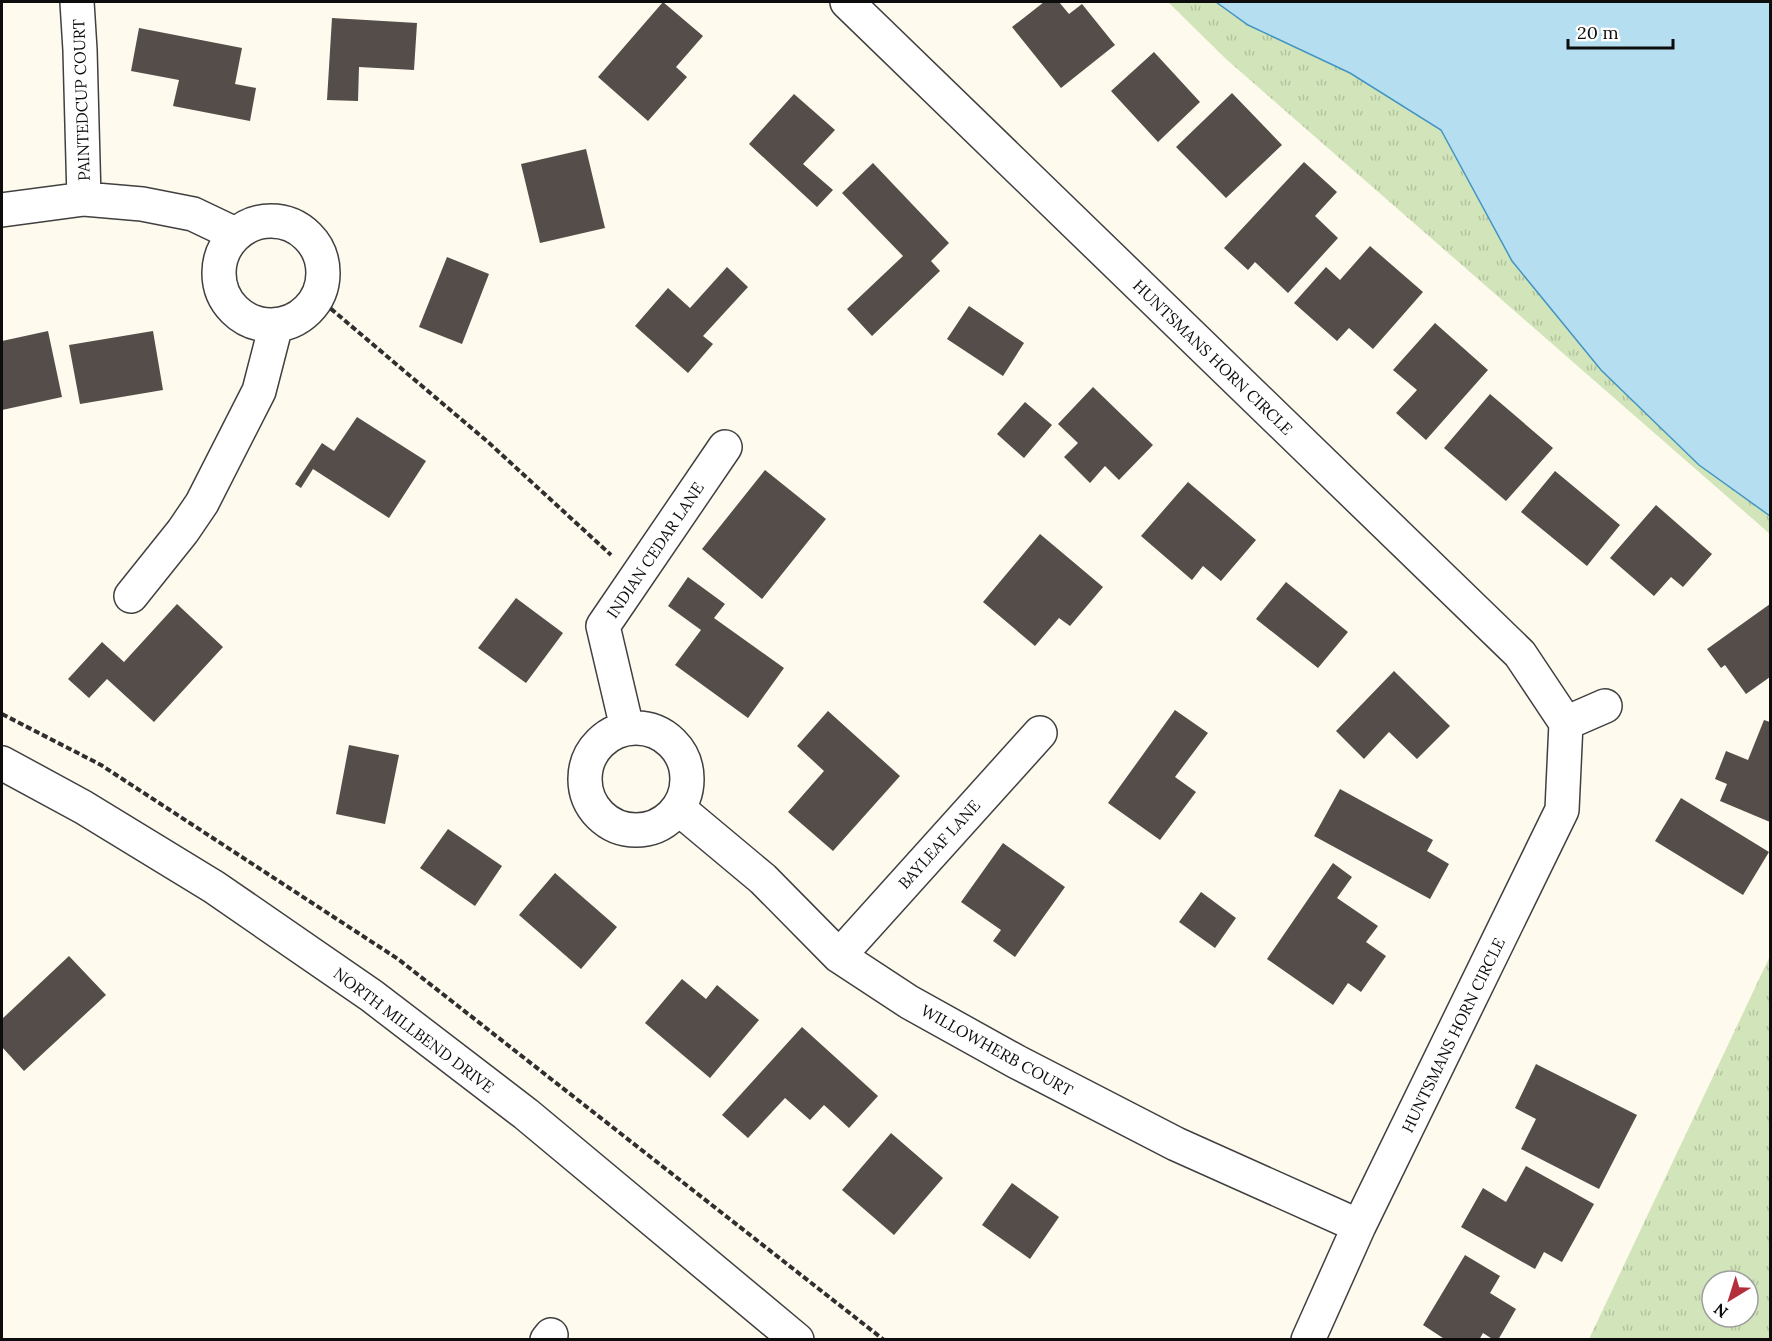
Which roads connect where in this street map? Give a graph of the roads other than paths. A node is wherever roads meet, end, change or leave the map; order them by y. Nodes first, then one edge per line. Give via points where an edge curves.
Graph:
1 (77, 2) edge
2 (847, 2) edge
3 (84, 199) junction
4 (2, 210) edge
5 (236, 234) junction
6 (276, 325) junction
7 (725, 447) dead end
8 (131, 596) dead end
9 (1605, 706) dead end
10 (1566, 723) junction
11 (627, 728) junction
12 (1040, 733) dead end
13 (2, 763) edge
14 (678, 808) junction
15 (839, 956) junction
16 (1359, 1226) junction
17 (797, 1340) edge
18 (1308, 1340) edge

1 - 3 street, PAINTEDCUP COURT
2 - 10 street, HUNTSMANS HORN CIRCLE via 1520,654
3 - 4 street, PAINTEDCUP COURT
3 - 5 street, PAINTEDCUP COURT via 193,214
5 - 6 street via 225,248 219,268 224,296 243,317 259,324
5 - 6 street via 266,221 287,224 312,242 320,258 317,297 293,320
6 - 8 street via 259,391 202,503
7 - 11 street, INDIAN CEDAR LANE via 603,626
9 - 10 street
10 - 16 street, HUNTSMANS HORN CIRCLE via 1562,810
11 - 14 street via 655,731 680,752 687,786
11 - 14 street via 606,737 591,753 584,784 596,811 609,823 639,830 656,826
12 - 15 street, BAYLEAF LANE
13 - 17 street, NORTH MILLBEND DRIVE via 214,887 372,996 526,1114
14 - 15 street, WILLOWHERB COURT via 763,879
15 - 16 street, WILLOWHERB COURT via 909,1002 1017,1062 1176,1144
16 - 18 street, HUNTSMANS HORN CIRCLE

